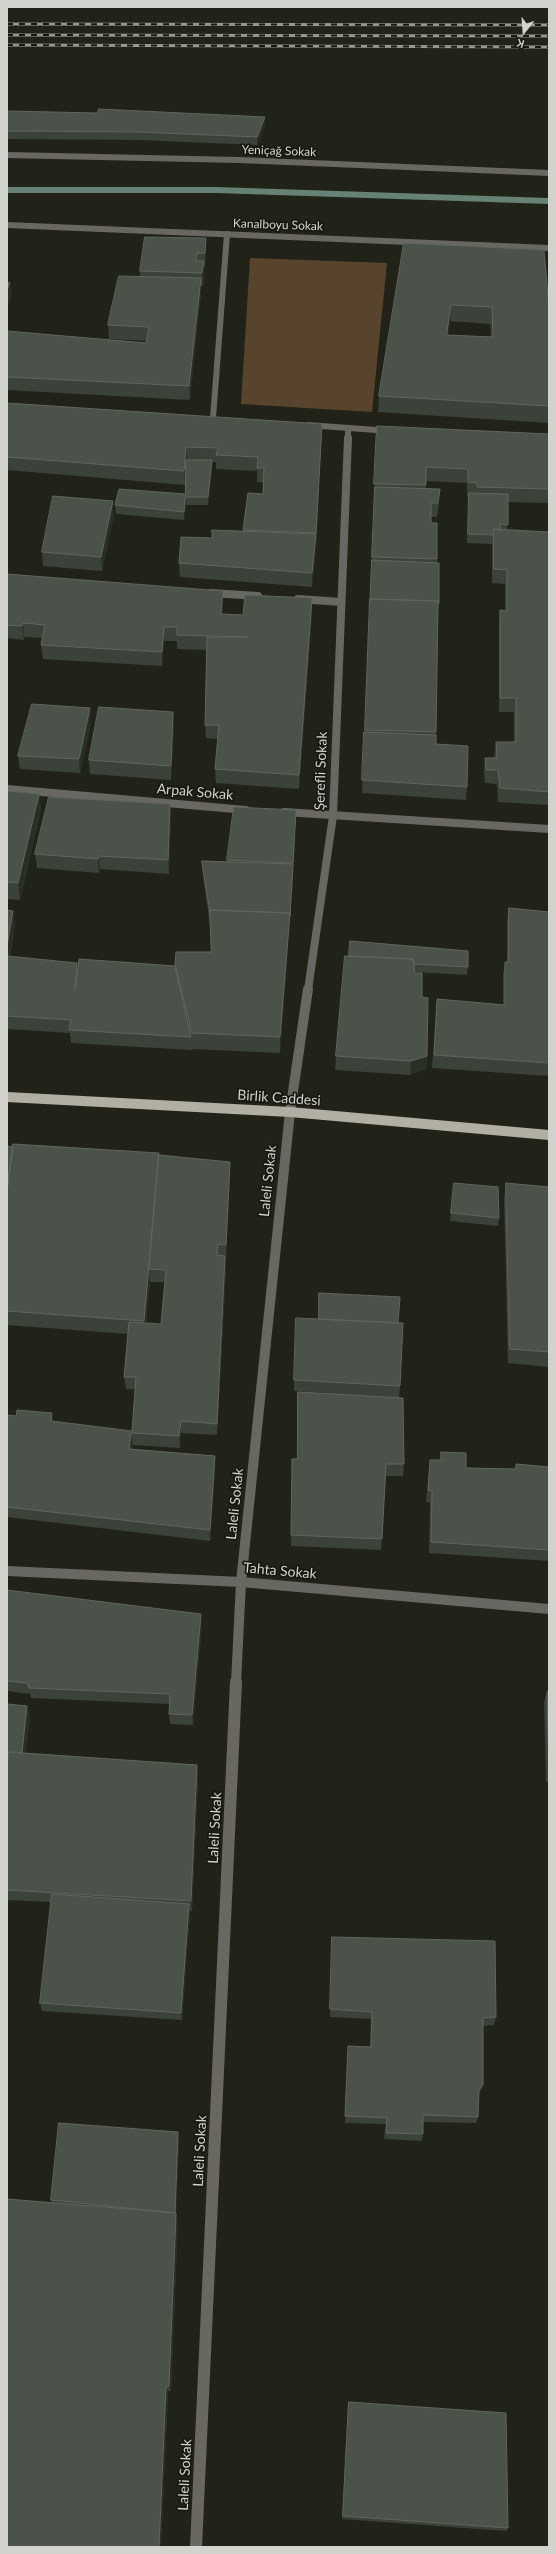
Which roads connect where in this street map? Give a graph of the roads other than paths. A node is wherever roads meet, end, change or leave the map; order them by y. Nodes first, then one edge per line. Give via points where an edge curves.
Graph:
1 (7, 155) edge
2 (549, 173) edge
3 (7, 225) edge
4 (227, 234) junction
5 (549, 248) edge
6 (213, 418) edge
7 (300, 424) edge
8 (348, 428) junction
9 (402, 432) edge
10 (206, 593) edge
11 (270, 597) edge
12 (286, 598) edge
13 (341, 602) junction
14 (7, 789) edge
15 (258, 810) edge
16 (273, 812) edge
17 (333, 816) junction
18 (549, 829) edge
19 (7, 1097) edge
20 (290, 1112) junction
21 (549, 1135) edge
22 (7, 1571) edge
23 (241, 1582) junction
24 (549, 1609) edge
25 (196, 2547) edge

1 - 2 street, Yeniçağ Sokak via 239,160
3 - 4 street, Kanalboyu Sokak
4 - 5 street, Kanalboyu Sokak
4 - 6 street
7 - 8 street
8 - 9 street
8 - 13 street, Şerefli Sokak
10 - 11 street
12 - 13 street
13 - 17 street, Şerefli Sokak
14 - 15 street, Arpak Sokak
16 - 17 street
17 - 18 street
17 - 20 street, Şerefli Sokak
19 - 20 main road, Birlik Caddesi
20 - 21 main road, Birlik Caddesi
20 - 23 street, Laleli Sokak
22 - 23 street, Tahta Sokak
23 - 24 street, Tahta Sokak
23 - 25 street, Laleli Sokak

